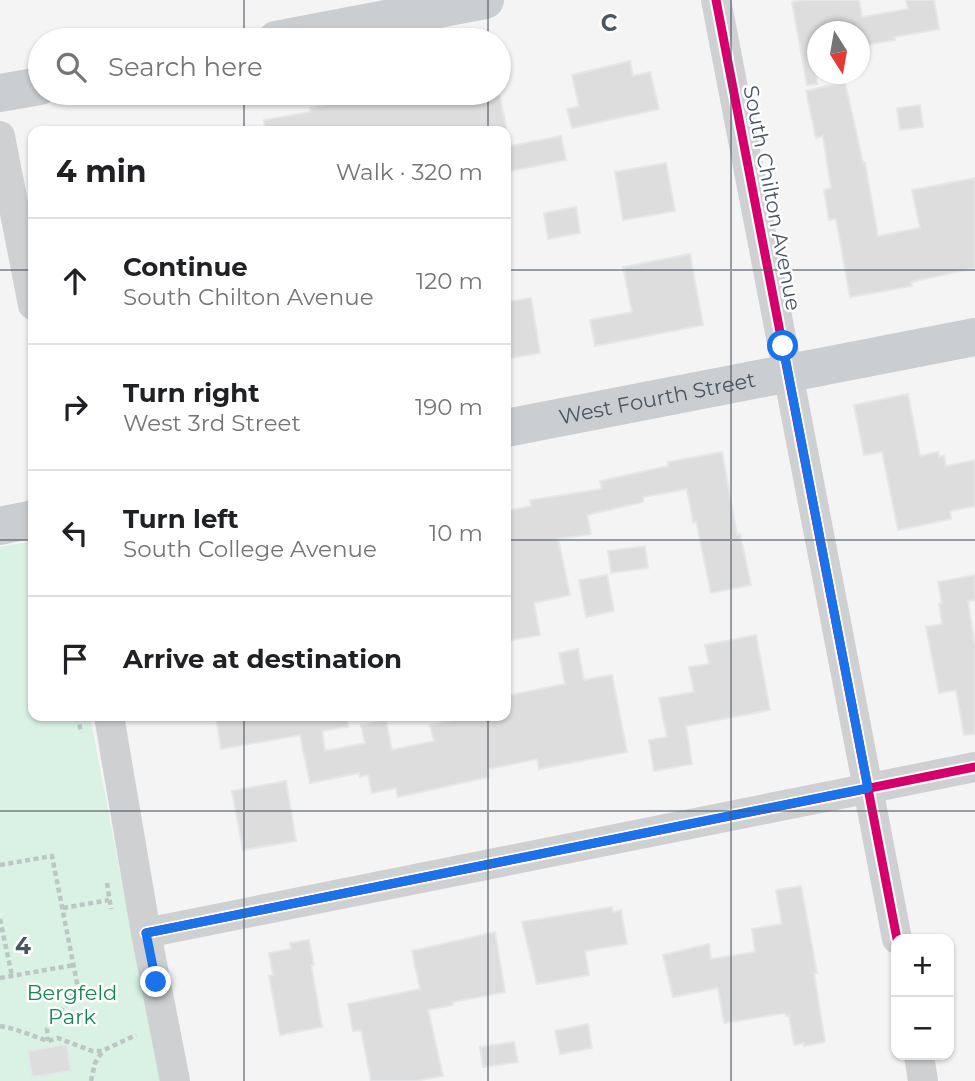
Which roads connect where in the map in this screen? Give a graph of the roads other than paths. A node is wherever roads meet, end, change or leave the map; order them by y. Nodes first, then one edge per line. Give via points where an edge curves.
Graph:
1 (485, 0) edge
2 (716, 0) edge
3 (339, 28) edge
4 (28, 88) edge
5 (0, 93) edge
6 (0, 136) edge
7 (28, 279) edge
8 (975, 337) edge
9 (788, 373) junction
10 (511, 427) edge
11 (28, 520) edge
12 (0, 526) edge
13 (110, 721) edge
14 (975, 767) edge
15 (868, 788) junction
16 (146, 933) junction
17 (896, 934) edge
18 (920, 1060) edge
19 (175, 1081) edge
20 (923, 1081) edge

1 - 3 main road
2 - 9 street, South Chilton Avenue
4 - 5 main road
6 - 7 street
8 - 9 main road, West Fourth Street
9 - 10 main road, West Fourth Street
9 - 15 street, South Chilton Avenue
11 - 12 main road
13 - 16 street
14 - 15 street
15 - 16 street
15 - 17 street, South Chilton Avenue
16 - 19 street
18 - 20 street

